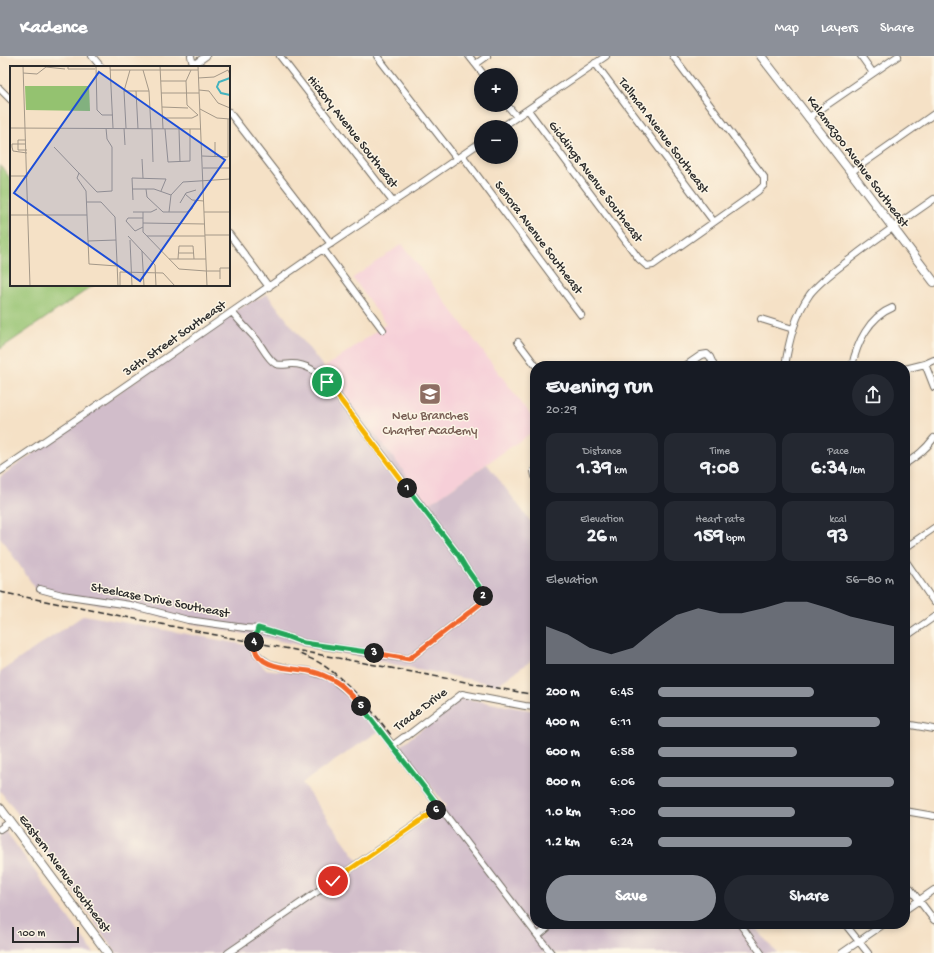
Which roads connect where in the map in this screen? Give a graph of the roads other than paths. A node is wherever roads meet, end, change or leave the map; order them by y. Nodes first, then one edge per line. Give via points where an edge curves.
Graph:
1 (92, 56) edge
2 (191, 56) edge
3 (206, 56) edge
4 (280, 56) edge
5 (377, 56) edge
6 (470, 56) edge
7 (487, 56) edge
8 (606, 56) edge
9 (673, 56) edge
10 (761, 56) edge
11 (861, 56) edge
12 (898, 56) edge
13 (476, 64) junction
14 (595, 64) junction
15 (100, 66) edge
16 (193, 66) edge
17 (479, 68) edge
18 (874, 73) junction
19 (0, 89) edge
20 (10, 99) edge
21 (528, 110) junction
22 (513, 112) edge
23 (230, 113) edge
24 (934, 114) edge
25 (517, 117) junction
26 (808, 118) junction
27 (512, 120) edge
28 (474, 147) edge
29 (459, 157) junction
30 (851, 172) junction
31 (934, 199) edge
32 (393, 202) junction
33 (714, 222) junction
34 (892, 228) junction
35 (230, 235) edge
36 (331, 244) junction
37 (323, 250) junction
38 (934, 282) edge
39 (269, 287) junction
40 (892, 308) dead end
41 (232, 312) junction
42 (582, 315) dead end
43 (761, 319) dead end
44 (793, 329) junction
45 (383, 330) dead end
46 (518, 342) dead end
47 (934, 360) edge
48 (532, 361) edge
49 (692, 361) edge
50 (712, 361) edge
51 (786, 361) edge
52 (854, 361) edge
53 (925, 364) junction
54 (910, 368) edge
55 (934, 387) edge
56 (934, 438) edge
57 (910, 461) edge
58 (0, 471) edge
59 (934, 528) edge
60 (910, 545) edge
61 (910, 567) edge
62 (40, 589) dead end
63 (934, 602) edge
64 (934, 617) edge
65 (258, 628) junction
66 (910, 634) edge
67 (530, 706) edge
68 (910, 725) edge
69 (934, 729) edge
70 (392, 746) junction
71 (0, 808) edge
72 (440, 808) junction
73 (910, 812) edge
74 (934, 816) edge
75 (10, 822) junction
76 (0, 829) edge
77 (910, 888) edge
78 (934, 890) edge
79 (919, 900) junction
80 (910, 906) edge
81 (934, 920) edge
82 (530, 926) edge
83 (533, 929) edge
84 (546, 929) edge
85 (744, 929) edge
86 (849, 929) edge
87 (877, 929) edge
88 (538, 936) junction
89 (859, 942) junction
90 (108, 953) edge
91 (228, 953) edge
92 (551, 953) edge
93 (761, 953) edge
94 (842, 953) edge
95 (868, 953) edge

1 - 15 street
2 - 16 street
3 - 16 street
4 - 32 street, Hickory Avenue Southeast
5 - 29 street, Senora Avenue Southeast
6 - 13 street
7 - 13 street
8 - 14 street
9 - 33 street via 764,177 764,185 758,191
10 - 26 main road, Kalamazoo Avenue Southeast
11 - 18 street
12 - 18 street
13 - 17 street
14 - 21 street
14 - 33 street, Tallman Avenue Southeast
18 - 26 street
19 - 20 street
21 - 25 street
21 - 33 street, Giddings Avenue Southeast via 639,259 647,266
22 - 25 street
23 - 36 street
24 - 30 street
25 - 27 street
26 - 30 main road, Kalamazoo Avenue Southeast
28 - 29 street, 36th Street Southeast
29 - 32 street, 36th Street Southeast
29 - 42 street, Senora Avenue Southeast
30 - 34 main road, Kalamazoo Avenue Southeast
31 - 34 street
32 - 36 street, 36th Street Southeast
34 - 38 main road, Kalamazoo Avenue Southeast
34 - 44 street via 818,285 801,310
35 - 39 street
36 - 37 street, 36th Street Southeast
37 - 39 street, 36th Street Southeast
37 - 45 street
39 - 41 street, 36th Street Southeast
40 - 52 street via 880,314 867,329 855,352
41 - 58 street, 36th Street Southeast
41 - 65 street, Steelcase Drive Southeast via 274,363 312,369 327,382 457,553 483,592 480,604 409,659 304,643
43 - 44 street
44 - 51 street
46 - 48 street
47 - 53 street
49 - 50 street via 704,354
53 - 54 street
53 - 55 street
56 - 57 street via 924,451
59 - 60 street
61 - 63 street
62 - 65 street, Steelcase Drive Southeast via 62,595 130,605 188,620
64 - 66 street
65 - 70 street via 254,642 256,653 261,658 270,664 309,671 330,678 350,693
67 - 70 street, Trade Drive via 462,694
68 - 69 street
70 - 72 street
71 - 75 main road, Eastern Avenue Southeast
72 - 82 street
72 - 91 street
73 - 74 street
75 - 76 street
75 - 90 main road, Eastern Avenue Southeast
77 - 79 street
78 - 79 street
79 - 80 street
79 - 81 street
83 - 88 street
84 - 88 street
85 - 93 street
86 - 89 street
87 - 89 street
88 - 92 street
89 - 94 street
89 - 95 street

